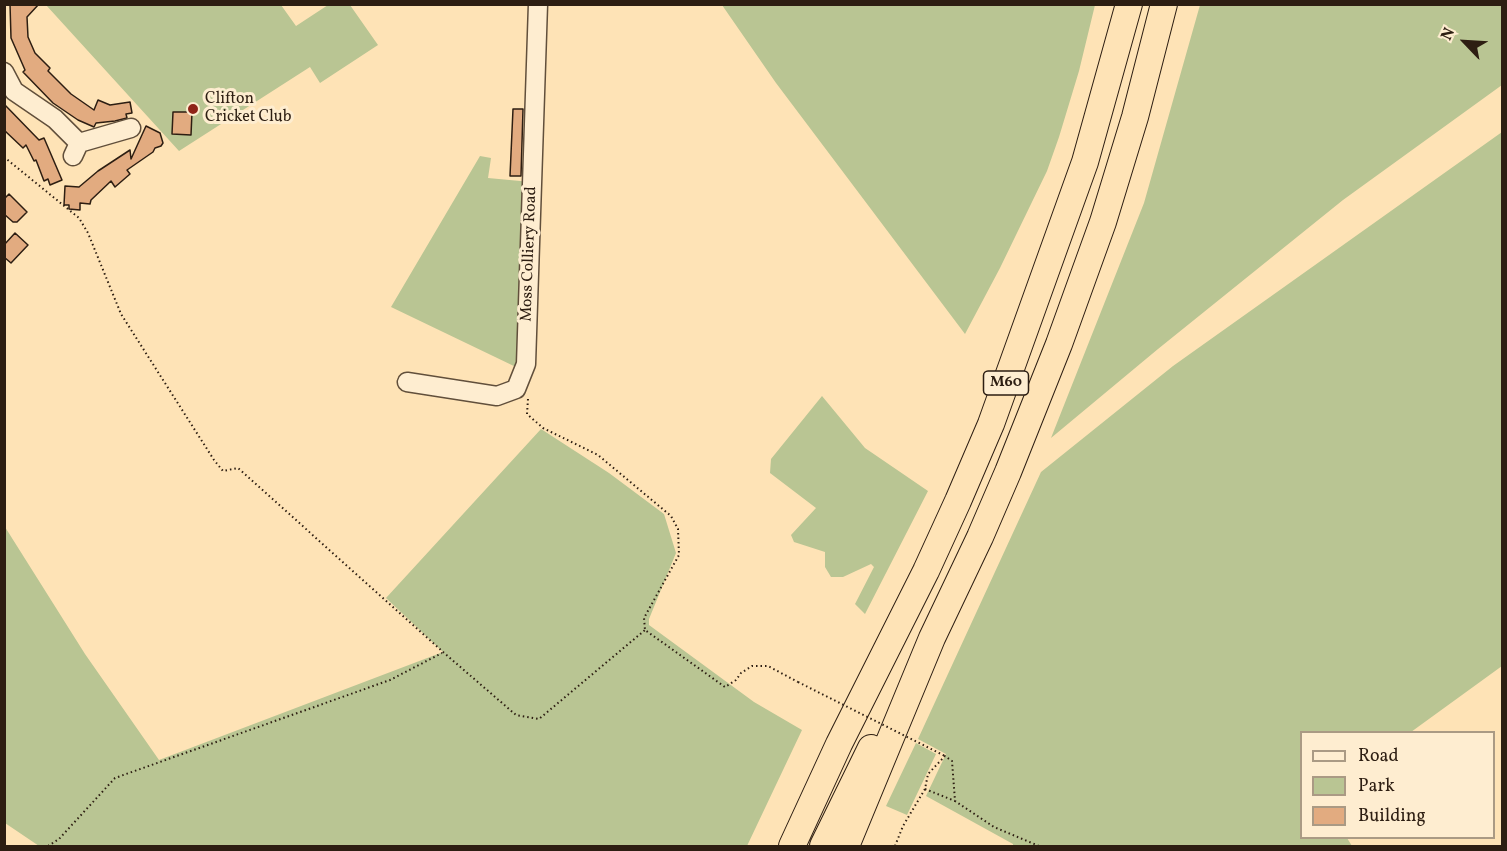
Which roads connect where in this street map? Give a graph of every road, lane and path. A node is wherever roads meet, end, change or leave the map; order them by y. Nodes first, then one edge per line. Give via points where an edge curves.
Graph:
1 (538, 4) edge
2 (1129, 4) edge
3 (1164, 4) edge
4 (4, 72) edge
5 (131, 128) dead end
6 (4, 157) edge
7 (407, 382) dead end
8 (529, 391) dead end
9 (645, 630) junction
10 (932, 638) junction
11 (443, 652) junction
12 (839, 744) junction
13 (945, 756) junction
14 (925, 789) junction
15 (955, 801) junction
16 (48, 846) edge
17 (777, 846) edge
18 (792, 846) edge
19 (823, 846) edge
20 (846, 846) edge
21 (895, 846) edge
22 (1039, 846) edge

1 - 7 street, Moss Colliery Road via 526,364 516,389 497,396
2 - 12 highway, M60 via 1085,162 991,424 926,571
3 - 10 highway, M60 via 1116,180 1059,344 994,505
4 - 5 street via 14,91 55,119 76,150
6 - 11 path via 79,219 121,314 223,471 238,468
8 - 9 path via 527,414 543,428 598,455 671,516 678,529 679,555 644,618
9 - 11 path via 539,719 516,715
9 - 13 path, bridge via 725,687 752,666 768,666
10 - 19 highway, M60
10 - 20 highway, M60
11 - 16 path via 390,680 115,778
12 - 17 highway, M60
12 - 18 highway, M60
13 - 14 path via 927,774
13 - 15 path via 952,761
14 - 15 path
14 - 21 path
15 - 22 path via 994,826

